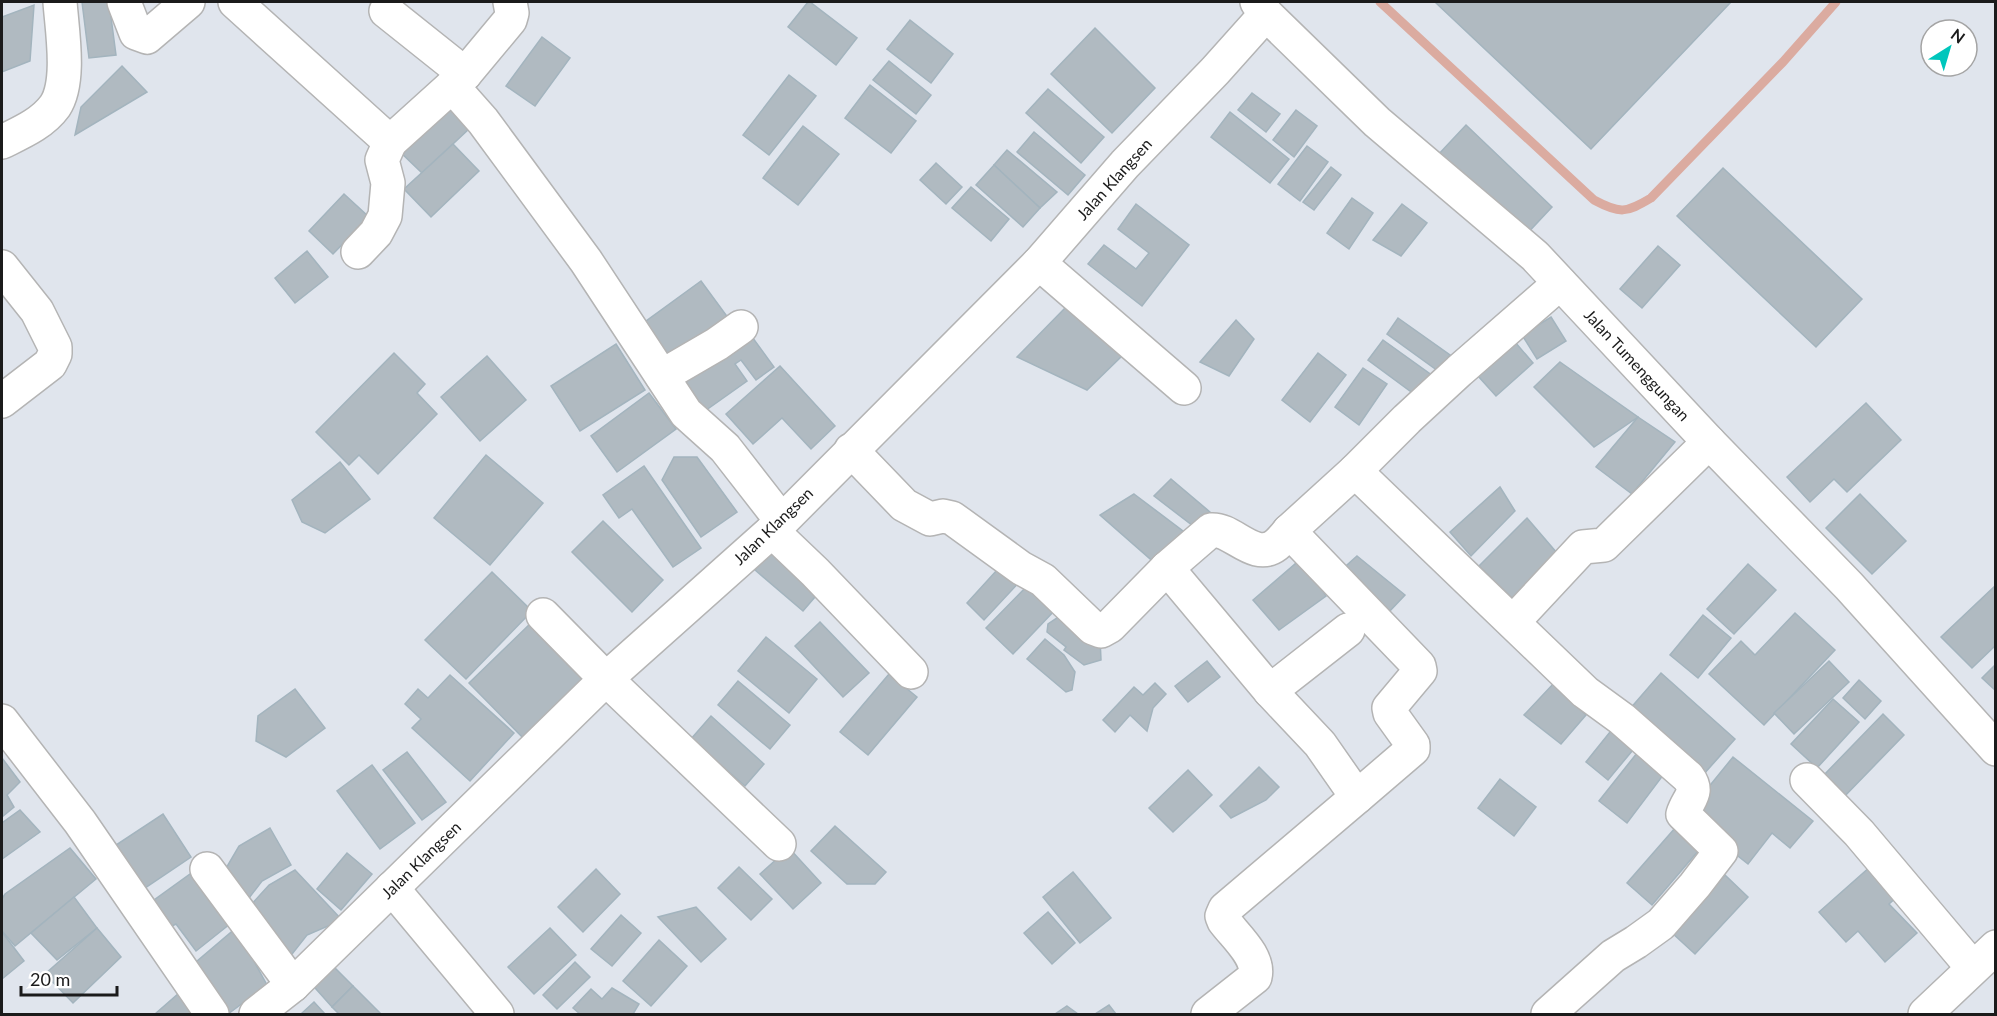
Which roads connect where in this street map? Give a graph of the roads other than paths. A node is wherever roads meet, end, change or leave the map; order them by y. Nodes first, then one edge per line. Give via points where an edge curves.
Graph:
1 (60, 2) edge
2 (124, 2) edge
3 (188, 2) edge
4 (234, 2) edge
5 (510, 2) edge
6 (1262, 8) edge
7 (386, 11) dead end
8 (459, 80) junction
9 (2, 142) edge
10 (390, 142) junction
11 (358, 252) dead end
12 (1039, 263) junction
13 (2, 267) edge
14 (1560, 283) junction
15 (741, 327) dead end
16 (662, 376) junction
17 (1185, 388) dead end
18 (2, 401) edge
19 (1709, 442) junction
20 (851, 450) junction
21 (1355, 471) junction
22 (776, 526) junction
23 (1289, 531) junction
24 (1167, 568) junction
25 (543, 615) dead end
26 (1513, 622) junction
27 (1348, 630) dead end
28 (911, 672) dead end
29 (606, 679) junction
30 (1270, 691) junction
31 (2, 720) edge
32 (1995, 749) edge
33 (1807, 780) dead end
34 (1358, 797) junction
35 (779, 844) dead end
36 (207, 869) dead end
37 (392, 888) junction
38 (1984, 958) edge
39 (293, 985) junction
40 (212, 1014) edge
41 (256, 1014) edge
42 (497, 1014) edge
43 (1208, 1014) edge
44 (1548, 1014) edge
45 (1925, 1014) edge

1 - 9 street via 63,85 55,106 37,123
2 - 3 street via 136,33 147,37
4 - 10 street
5 - 8 street via 510,20
6 - 12 street, Jalan Klangsen via 1215,71 1125,164
6 - 14 street, Jalan Tumenggungan via 1377,122 1535,256
7 - 8 street
8 - 10 street
8 - 16 street via 483,121 586,261
10 - 11 street via 382,160 388,183 385,216
12 - 17 street
12 - 20 street, Jalan Klangsen
13 - 18 street via 37,311 55,346 50,364
14 - 19 street, Jalan Tumenggungan
14 - 21 street via 1450,379
15 - 16 street
16 - 22 street via 686,413 725,448
19 - 26 street via 1604,545 1583,548
19 - 32 street, Jalan Tumenggungan via 1849,586
20 - 22 street, Jalan Klangsen
20 - 24 street via 904,505 930,519 952,518 1043,580 1093,628 1101,631
21 - 23 street
21 - 26 street
22 - 28 street
22 - 29 street, Jalan Klangsen
23 - 24 street via 1275,546 1255,549 1222,530 1210,530
23 - 34 street via 1419,666 1420,671 1389,708 1413,749
24 - 30 street
25 - 29 street
26 - 44 street via 1585,692 1688,777 1694,784 1693,795 1683,814 1721,851 1661,924 1613,956
27 - 30 street
29 - 35 street
29 - 37 street, Jalan Klangsen
30 - 34 street via 1320,744
31 - 40 street via 80,822
33 - 38 street
34 - 43 street via 1225,909 1224,921 1257,969 1255,977
36 - 39 street
37 - 39 street, Jalan Klangsen
37 - 42 street
38 - 45 street
39 - 41 street, Jalan Klangsen

